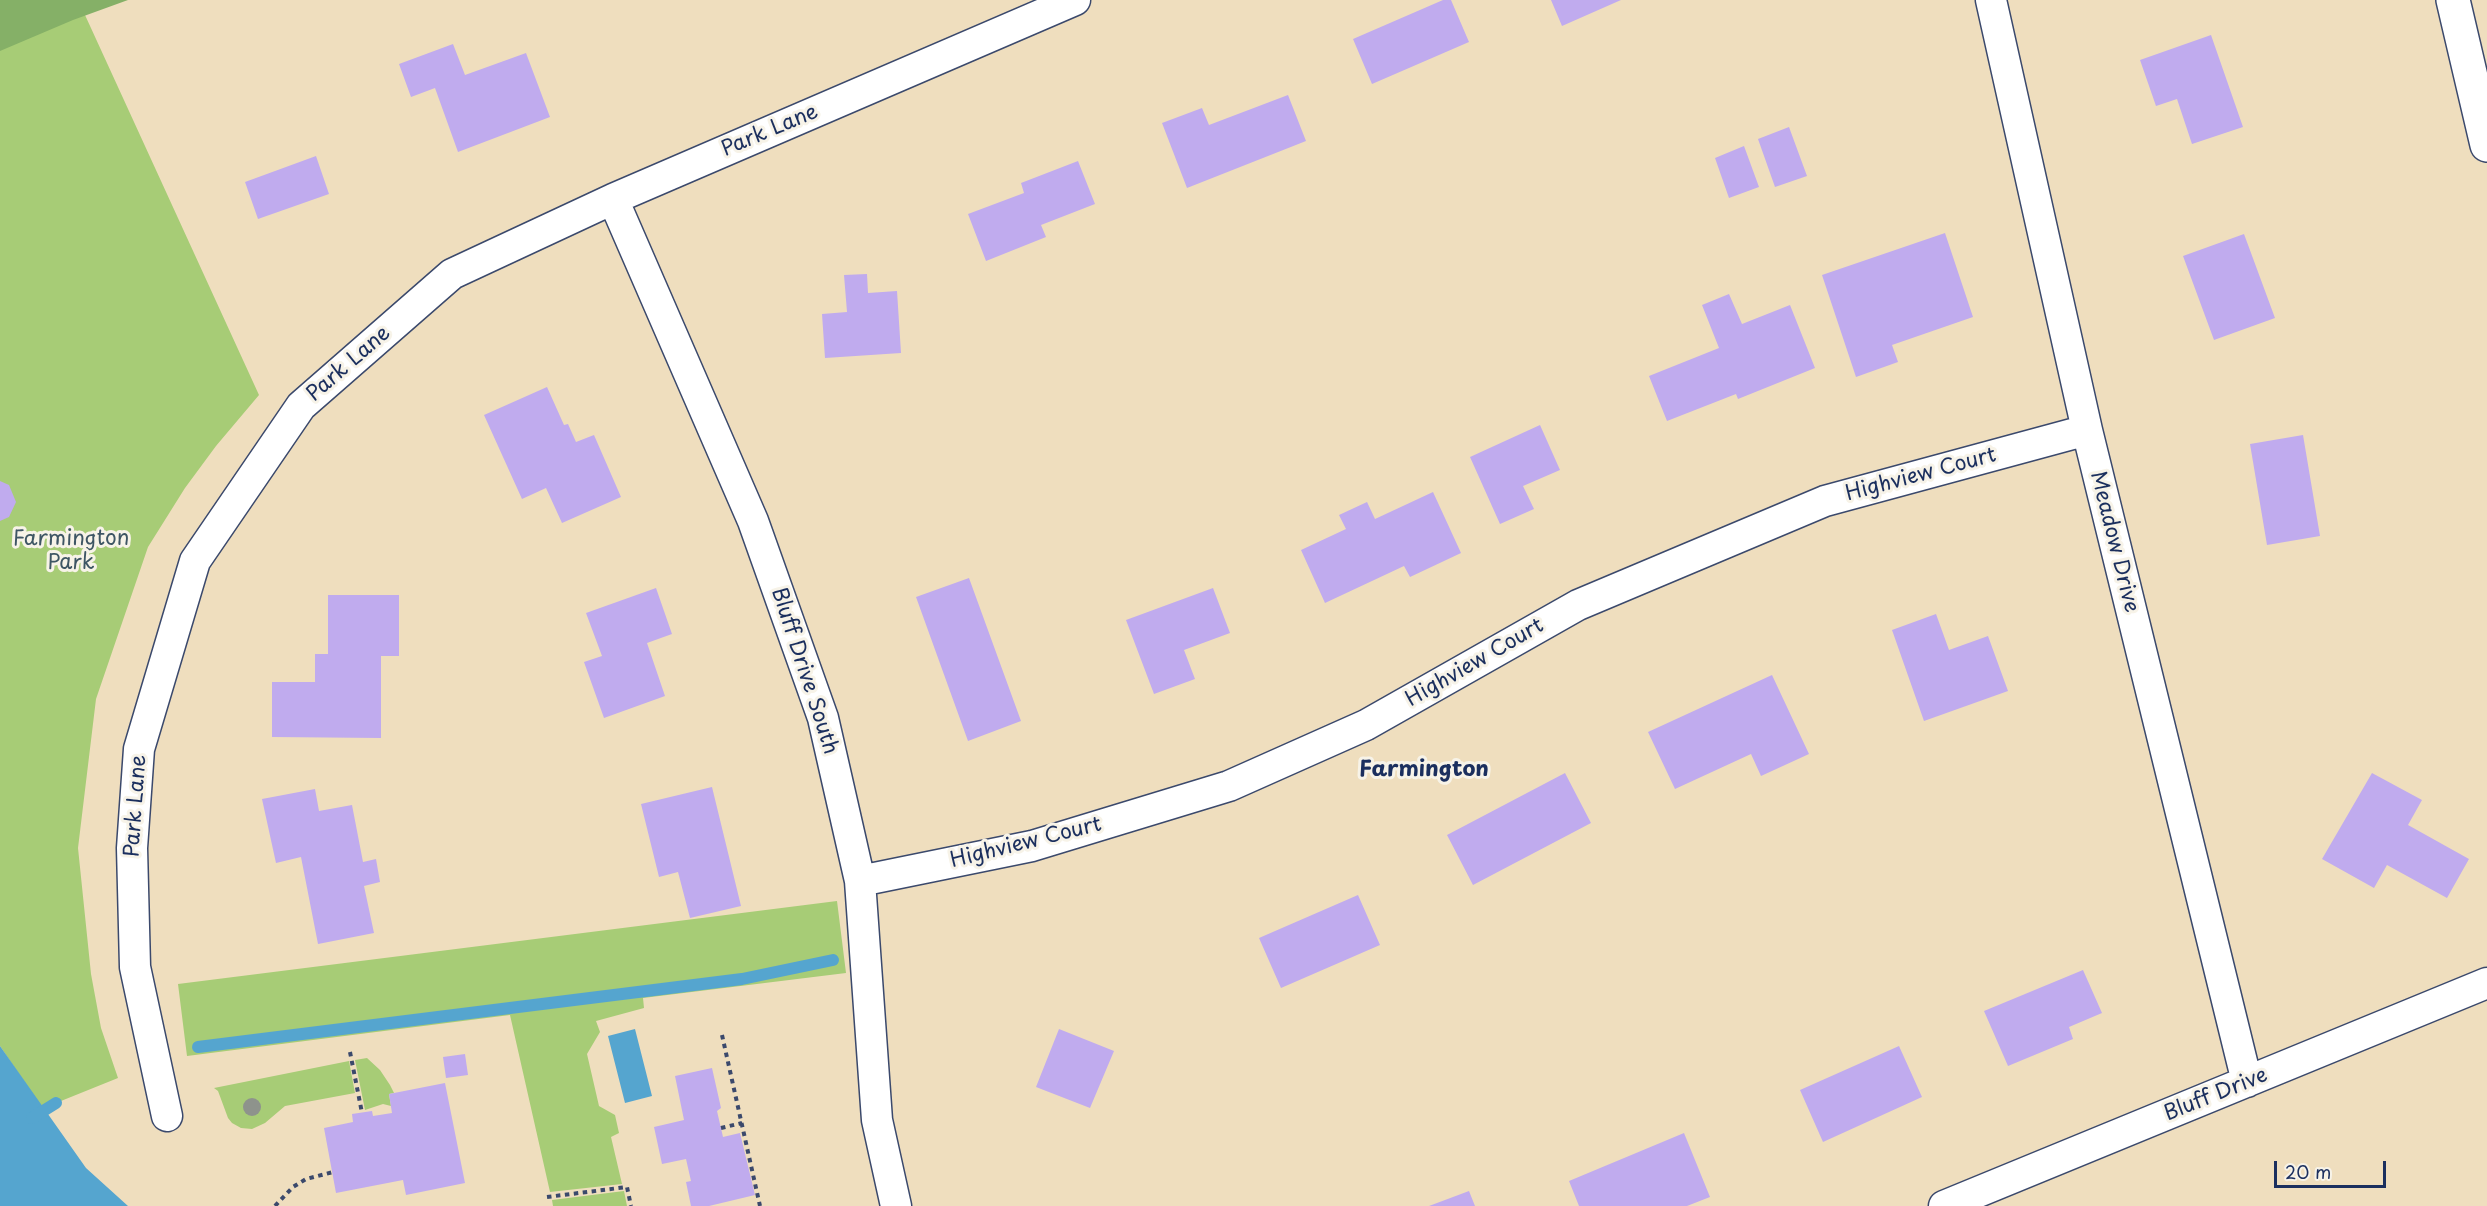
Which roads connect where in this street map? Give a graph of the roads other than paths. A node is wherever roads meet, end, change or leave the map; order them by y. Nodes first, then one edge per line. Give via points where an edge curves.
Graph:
1 (1075, 0) edge
2 (1991, 0) edge
3 (2453, 0) edge
4 (2487, 145) edge
5 (613, 199) junction
6 (2087, 429) junction
7 (860, 881) junction
8 (2487, 983) edge
9 (2247, 1082) junction
10 (167, 1116) dead end
11 (896, 1206) edge
12 (1944, 1206) edge

1 - 5 street, Park Lane
2 - 6 street, Meadow Drive
3 - 4 main road
5 - 7 street, Bluff Drive South via 753,521 823,718
5 - 10 street, Park Lane via 452,274 301,406 195,561 139,749 132,848 135,967
6 - 7 street, Highview Court via 1826,501 1578,605 1366,725 1229,786 1032,846
6 - 9 street, Meadow Drive
7 - 11 street, Bluff Drive South via 877,1120
8 - 9 street, Bluff Drive
9 - 12 street, Bluff Drive

